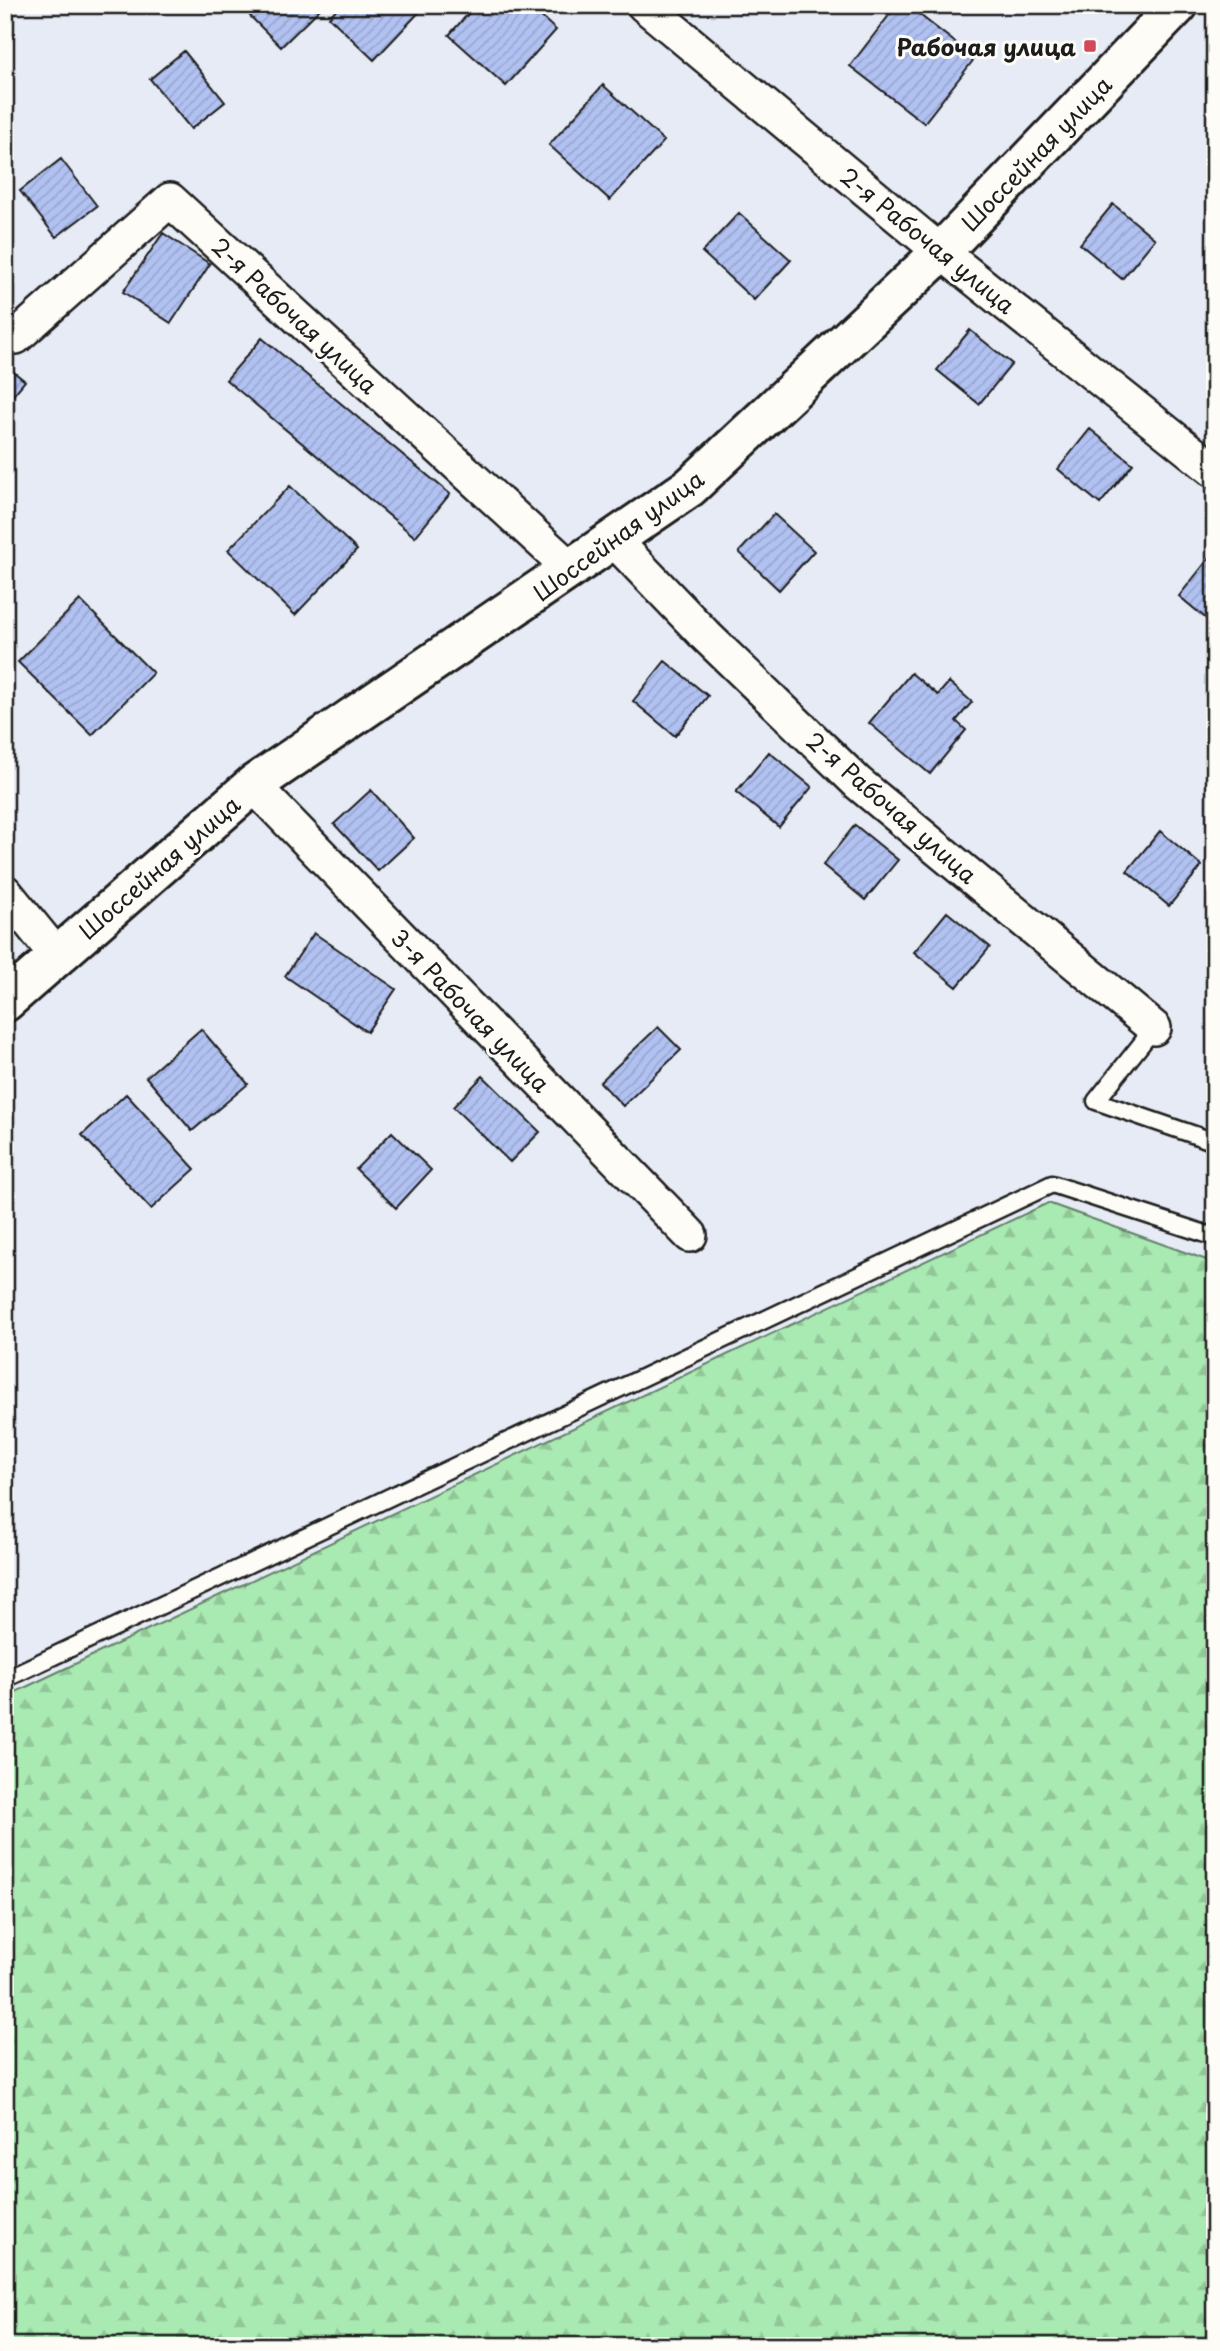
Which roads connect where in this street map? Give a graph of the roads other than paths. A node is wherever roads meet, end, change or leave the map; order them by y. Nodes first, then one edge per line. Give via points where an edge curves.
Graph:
1 (644, 5) edge
2 (1178, 5) edge
3 (941, 252) junction
4 (16, 337) dead end
5 (1215, 471) edge
6 (614, 540) junction
7 (571, 569) junction
8 (253, 785) junction
9 (5, 892) edge
10 (57, 956) junction
11 (5, 1002) edge
12 (1154, 1028) joint
13 (1215, 1142) edge
14 (690, 1235) dead end
15 (1215, 1237) edge
16 (5, 1679) edge

1 - 3 street, 2-я Рабочая улица
2 - 3 street, Шоссейная улица
3 - 5 street, 2-я Рабочая улица
3 - 6 street, Шоссейная улица via 690,487
4 - 7 street, 2-я Рабочая улица via 170,200
6 - 7 street, Шоссейная улица
6 - 12 street, 2-я Рабочая улица via 858,783
7 - 8 street, Шоссейная улица
8 - 10 street, Шоссейная улица
8 - 14 street, 3-я Рабочая улица
9 - 10 street
10 - 11 street, Шоссейная улица
12 - 13 lane via 1096,1101
15 - 16 lane via 1052,1184

